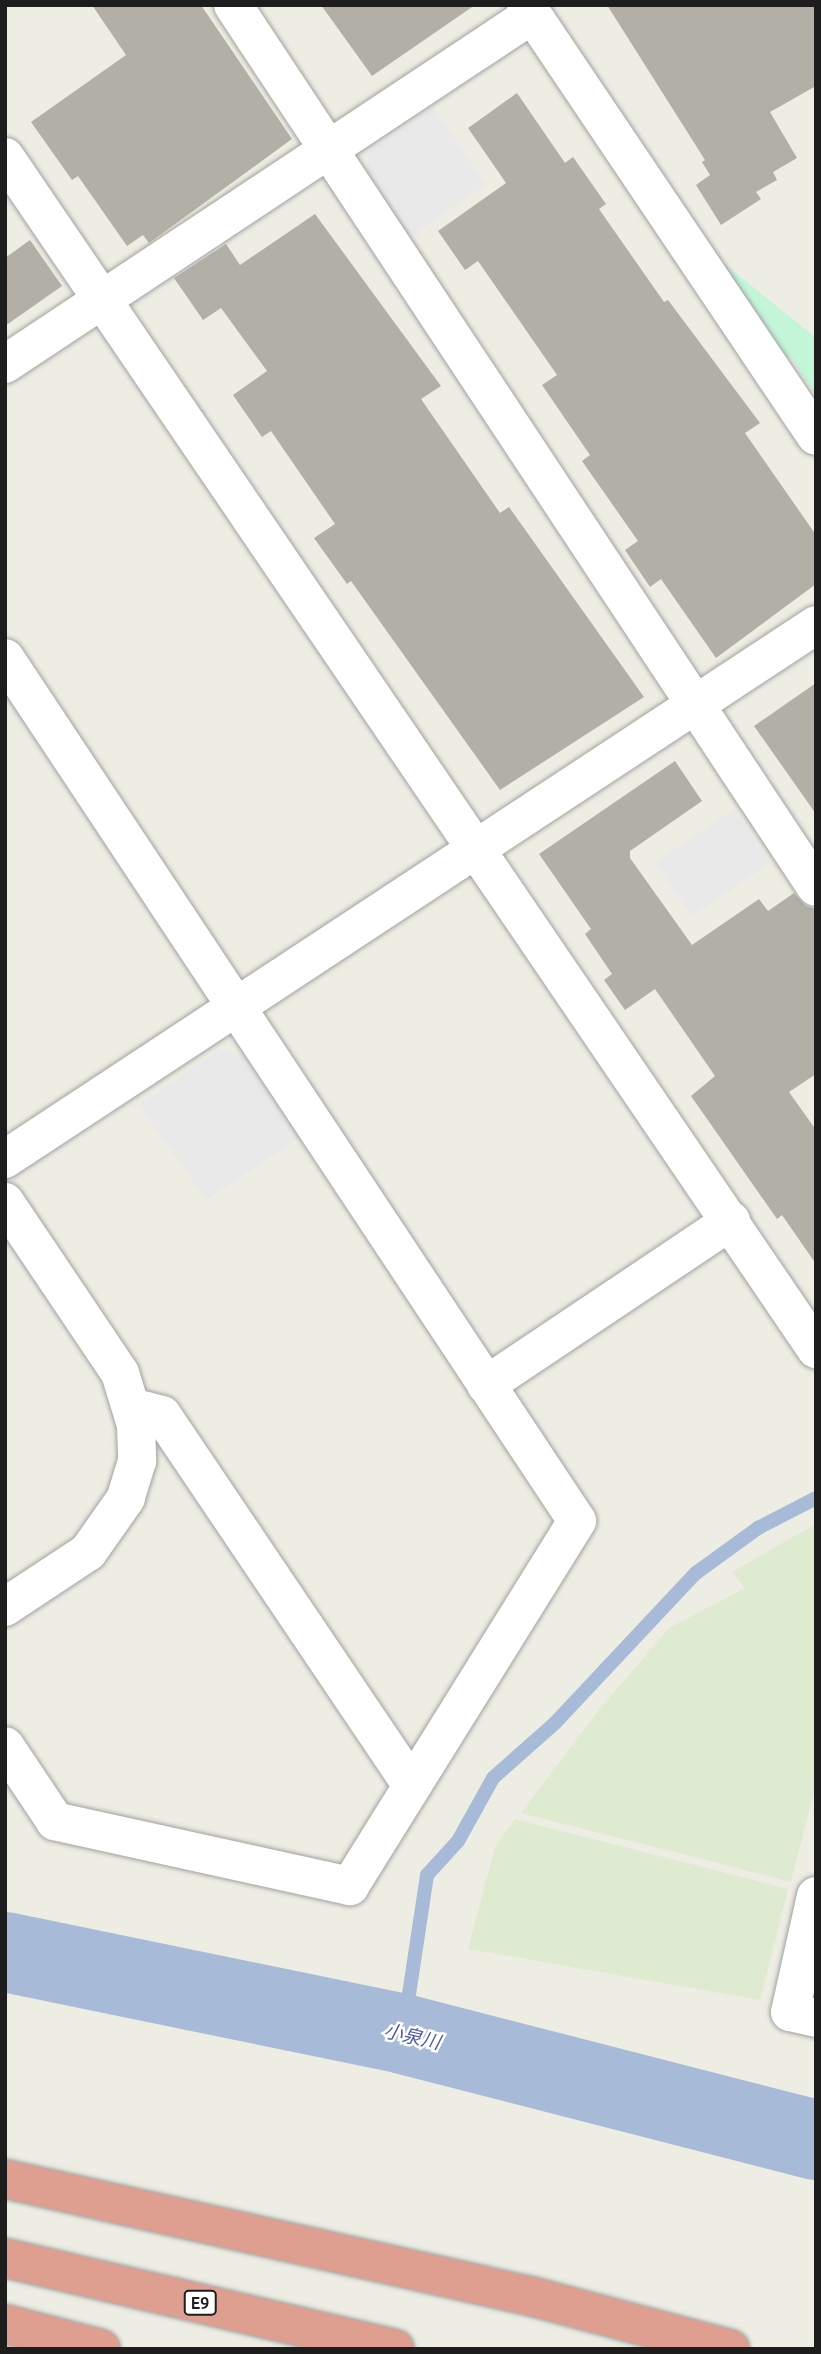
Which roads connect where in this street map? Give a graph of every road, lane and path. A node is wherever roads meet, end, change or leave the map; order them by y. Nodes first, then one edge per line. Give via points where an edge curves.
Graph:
1 (233, 5) edge
2 (528, 10) edge
3 (328, 150) junction
4 (5, 157) edge
5 (102, 299) junction
6 (5, 364) edge
7 (816, 436) edge
8 (816, 625) edge
9 (5, 658) edge
10 (695, 704) junction
11 (477, 848) junction
12 (816, 887) edge
13 (236, 1007) junction
14 (5, 1159) edge
15 (5, 1202) edge
16 (731, 1221) junction
17 (816, 1349) edge
18 (486, 1385) junction
19 (132, 1407) junction
20 (5, 1607) edge
21 (5, 1746) edge
22 (412, 1786) junction
23 (816, 1896) edge
24 (816, 2018) edge
25 (5, 2179) edge
26 (5, 2258) edge
27 (5, 2324) edge
28 (101, 2349) edge
29 (394, 2349) edge
30 (730, 2349) edge

1 - 3 street
2 - 3 street via 411,108
2 - 7 street
3 - 5 street
3 - 10 street
4 - 5 street
5 - 6 street
5 - 11 street
8 - 10 street
9 - 13 street
10 - 11 street
10 - 12 street via 773,844
11 - 13 street
11 - 16 street
13 - 14 street via 168,1069
13 - 18 street
15 - 19 street via 120,1373
16 - 17 street
16 - 18 street
18 - 22 street via 577,1521
19 - 20 street via 137,1461 126,1498 88,1552
19 - 22 street via 162,1415
21 - 22 street via 55,1821 350,1886
23 - 24 street via 790,2012
25 - 30 highway via 534,2297
26 - 29 highway, E9
27 - 28 highway

